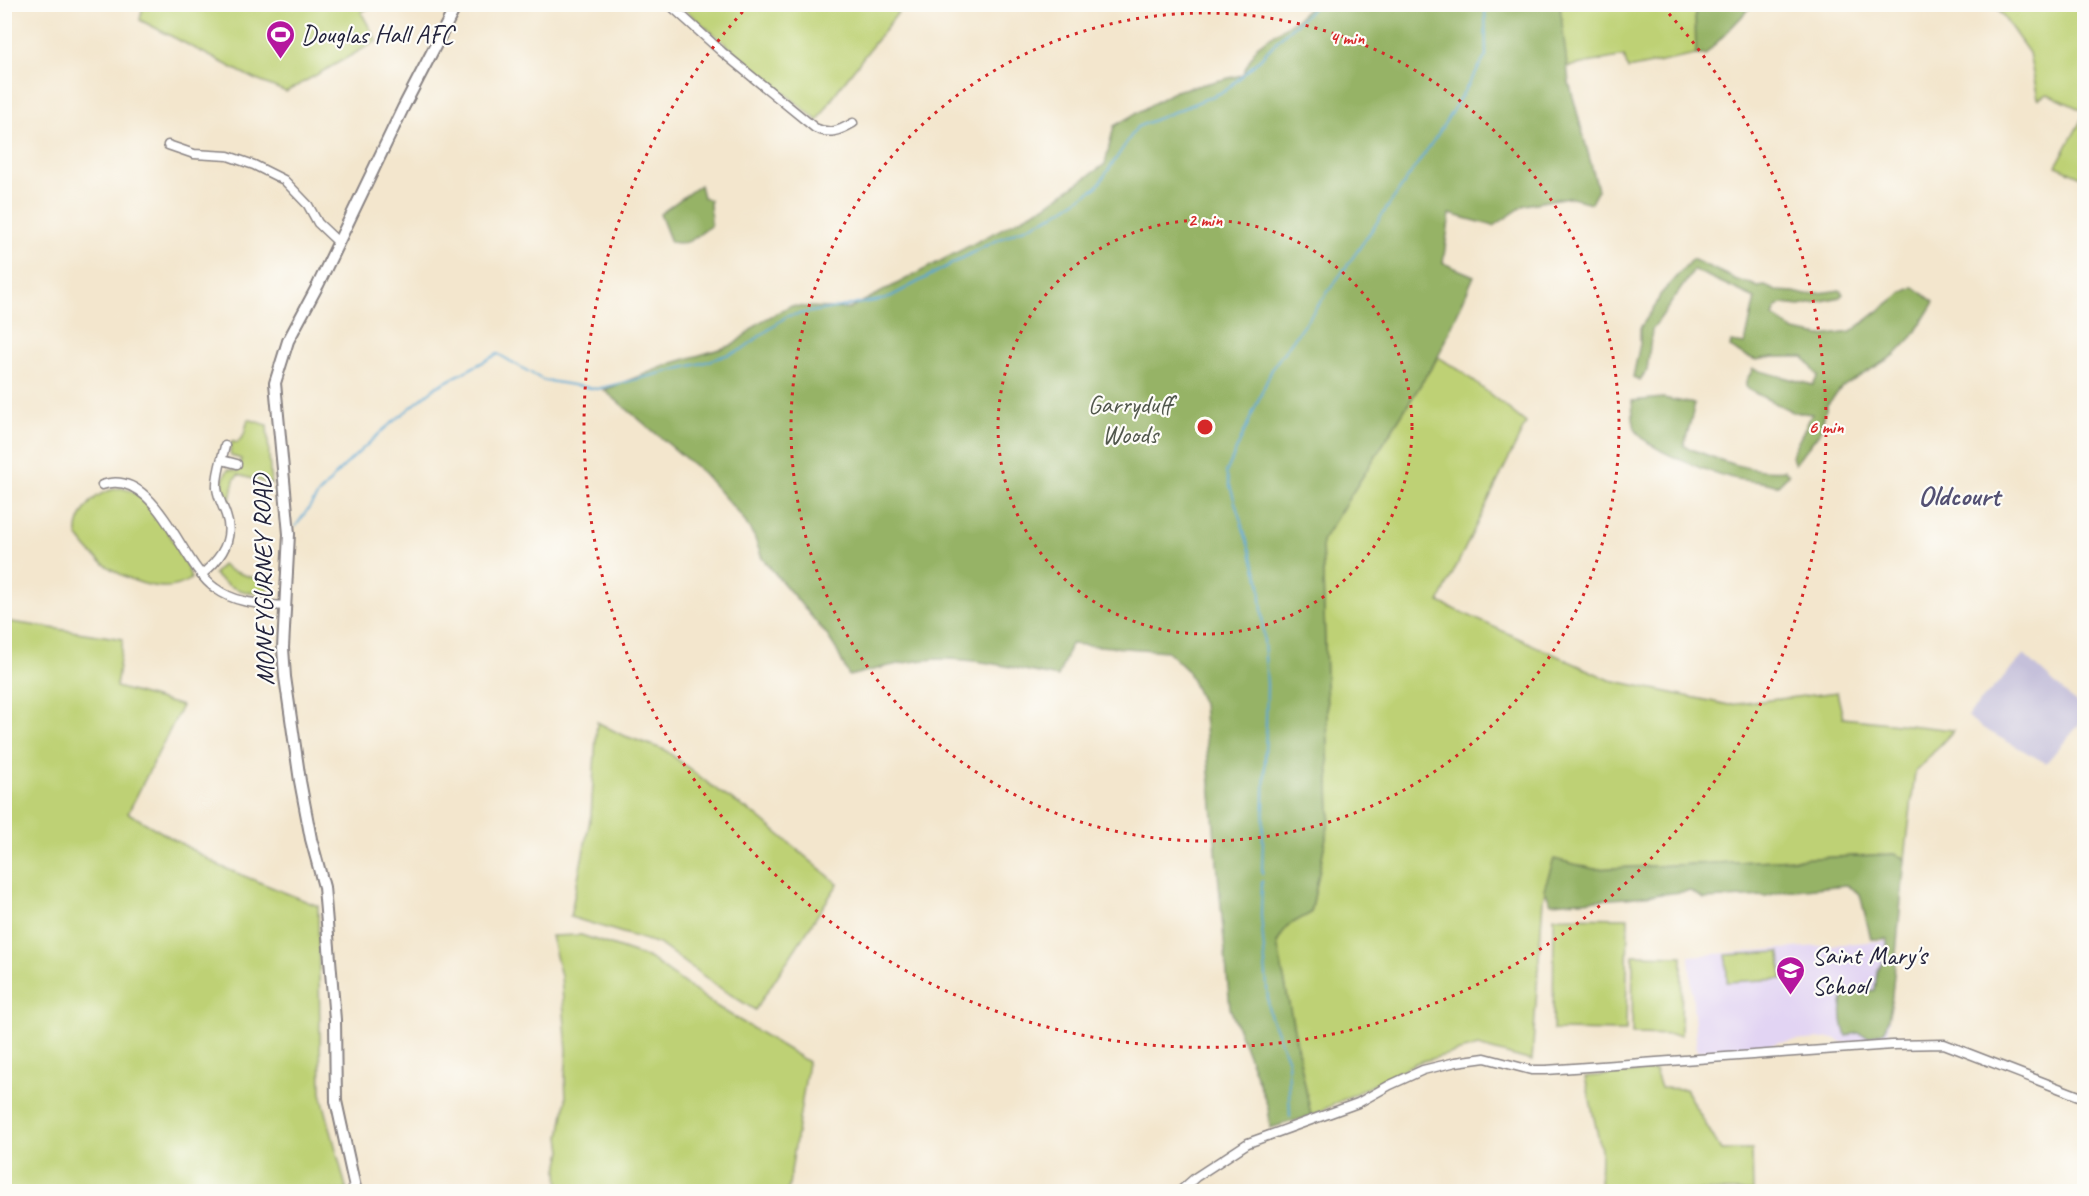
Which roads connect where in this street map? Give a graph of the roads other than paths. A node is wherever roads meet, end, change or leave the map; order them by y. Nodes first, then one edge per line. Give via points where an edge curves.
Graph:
1 (457, 4) edge
2 (669, 4) edge
3 (853, 123) dead end
4 (168, 145) dead end
5 (338, 242) junction
6 (225, 446) dead end
7 (222, 460) junction
8 (237, 464) dead end
9 (102, 484) dead end
10 (201, 575) junction
11 (286, 606) junction
12 (2085, 1098) edge
13 (357, 1191) edge
14 (1179, 1191) edge

1 - 5 street, MONEYGURNEY ROAD
2 - 3 street via 815,128 826,133
4 - 5 street via 194,154 228,156 284,180
5 - 11 street, MONEYGURNEY ROAD via 288,341 275,383 289,534
6 - 7 street
7 - 8 street
7 - 10 street via 217,487 227,518 228,539 220,557
9 - 10 street via 118,482 144,495 170,525
10 - 11 street via 213,587 237,600
11 - 13 street, MONEYGURNEY ROAD via 285,677 300,781 324,887 335,1020 336,1101
12 - 14 street via 1944,1044 1546,1070 1475,1059 1423,1070 1358,1103 1248,1143

